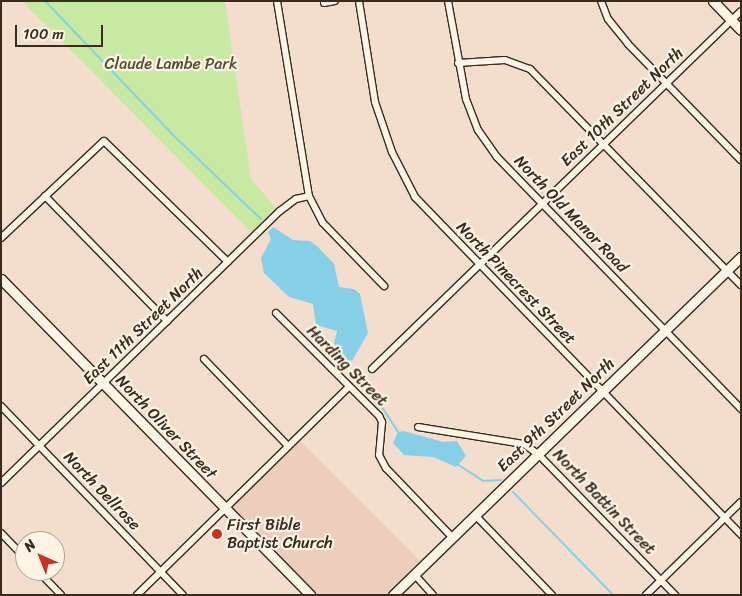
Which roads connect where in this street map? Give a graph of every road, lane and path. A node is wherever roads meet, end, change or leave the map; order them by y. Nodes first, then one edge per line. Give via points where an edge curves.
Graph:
1 (277, 1) edge
2 (335, 1) edge
3 (359, 1) edge
4 (448, 1) edge
5 (601, 1) edge
6 (713, 1) edge
7 (324, 3) dead end
8 (741, 11) edge
9 (731, 20) junction
10 (741, 30) edge
11 (458, 63) junction
12 (666, 83) junction
13 (604, 144) junction
14 (741, 160) edge
15 (45, 196) junction
16 (309, 196) junction
17 (542, 204) junction
18 (1, 238) edge
19 (741, 257) edge
20 (228, 262) junction
21 (479, 266) junction
22 (727, 271) junction
23 (1, 279) edge
24 (741, 285) edge
25 (384, 286) dead end
26 (276, 313) dead end
27 (167, 321) junction
28 (665, 331) junction
29 (204, 359) dead end
30 (372, 370) dead end
31 (103, 384) junction
32 (349, 387) junction
33 (602, 392) junction
34 (1, 406) edge
35 (741, 410) edge
36 (418, 427) dead end
37 (40, 446) junction
38 (288, 446) junction
39 (538, 454) junction
40 (1, 484) edge
41 (741, 502) edge
42 (225, 509) junction
43 (476, 514) junction
44 (724, 518) junction
45 (1, 533) edge
46 (741, 535) edge
47 (452, 537) junction
48 (15, 548) edge
49 (161, 572) junction
50 (414, 574) junction
51 (661, 580) junction
52 (48, 581) edge
53 (61, 595) edge
54 (137, 595) edge
55 (183, 595) edge
56 (310, 595) edge
57 (393, 595) edge
58 (433, 595) edge
59 (552, 595) edge
60 (646, 595) edge
61 (675, 595) edge

1 - 16 street
2 - 7 street
3 - 21 street, North Pinecrest Street via 375,102 392,152 415,197
4 - 11 street, North Old Manor Road
5 - 12 street via 608,19
6 - 9 street
8 - 9 street, East 10th Street North
9 - 10 street
9 - 12 street, East 10th Street North
11 - 13 street via 505,60 530,69
11 - 17 street, North Old Manor Road via 466,99 478,130 497,157
12 - 13 street, East 10th Street North
12 - 14 street
13 - 17 street, East 10th Street North
13 - 22 street
15 - 18 street
15 - 20 street via 104,141
15 - 27 street
16 - 20 street, East 11th Street North via 288,204
16 - 25 street via 327,228
17 - 21 street, East 10th Street North
17 - 28 street, North Old Manor Road
19 - 22 street, East 9th Street North
20 - 27 street, East 11th Street North
21 - 30 street, East 10th Street North
21 - 33 street, North Pinecrest Street
22 - 24 street
22 - 28 street, East 9th Street North
23 - 31 street, North Oliver Street
26 - 32 street, Harding Street
27 - 31 street, East 11th Street North
28 - 33 street, East 9th Street North
28 - 35 street, North Old Manor Road
29 - 38 street
31 - 37 street, East 11th Street North
31 - 42 street, North Oliver Street
32 - 38 street
32 - 47 street, Harding Street via 382,422 379,455 386,468
33 - 39 street, East 9th Street North
33 - 44 street, North Pinecrest Street
34 - 37 street, North Dellrose
36 - 39 street, North Battin Street via 524,444
37 - 40 street, East 11th Street North
37 - 49 street, North Dellrose
38 - 42 street
39 - 43 street, East 9th Street North
39 - 51 street, North Battin Street
41 - 44 street
42 - 49 street
42 - 56 street, North Oliver Street
43 - 47 street, East 9th Street North
43 - 59 street
44 - 46 street, North Pinecrest Street
44 - 51 street
45 - 48 street
47 - 50 street, East 9th Street North
49 - 54 street
49 - 55 street, North Dellrose
50 - 57 street, East 9th Street North
50 - 58 street
51 - 60 street
51 - 61 street, North Battin Street
52 - 53 street

